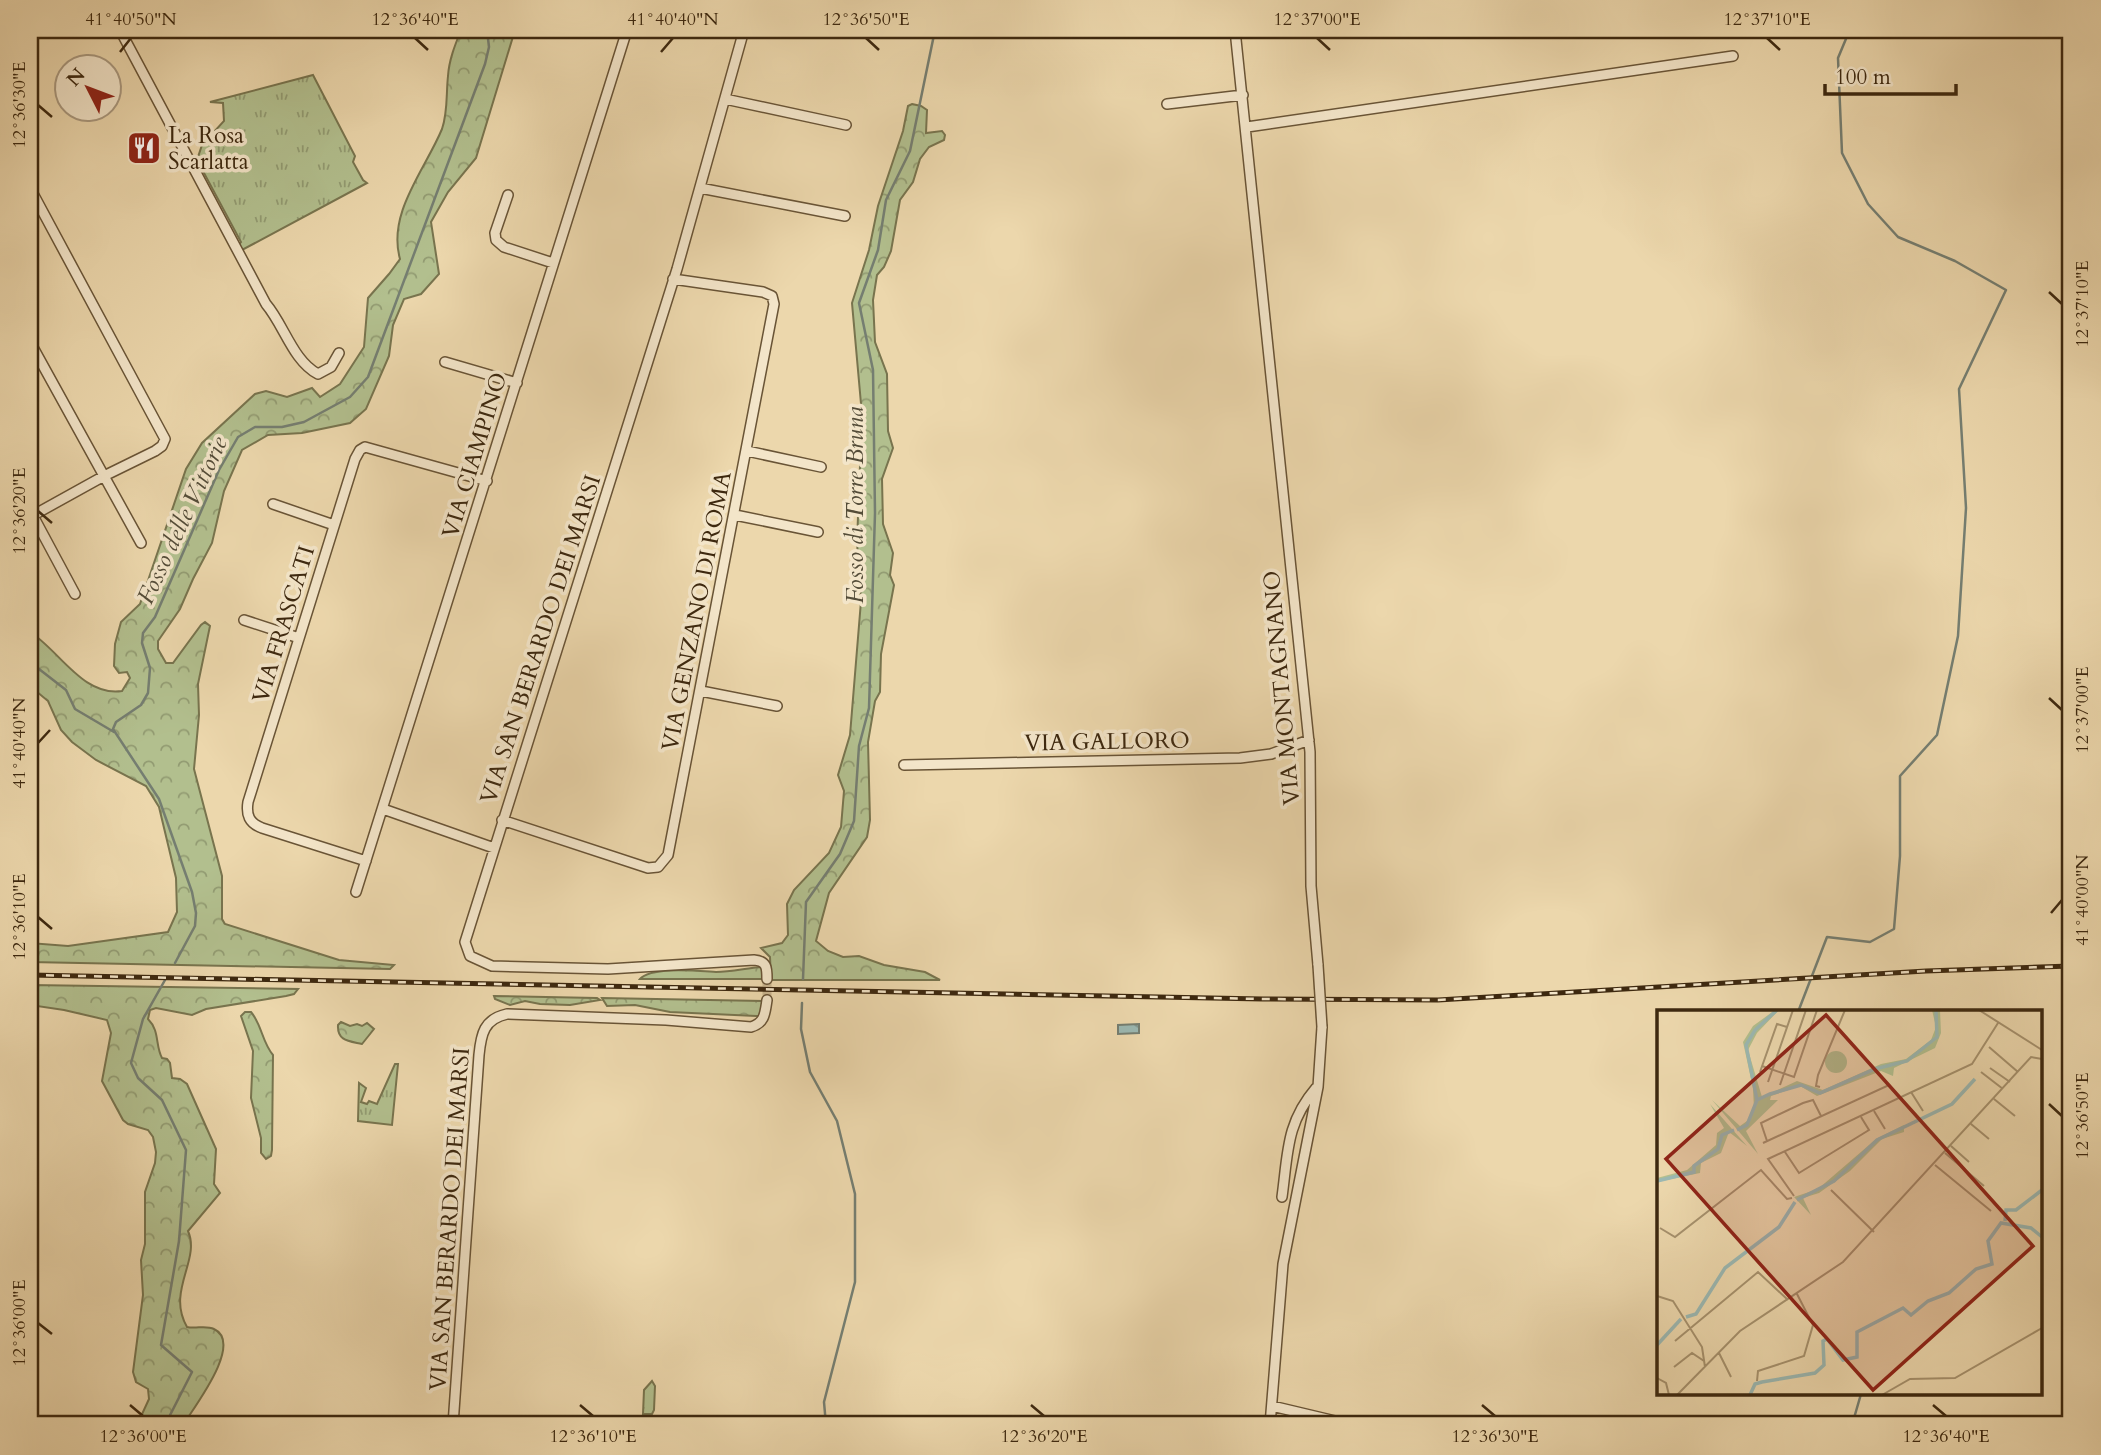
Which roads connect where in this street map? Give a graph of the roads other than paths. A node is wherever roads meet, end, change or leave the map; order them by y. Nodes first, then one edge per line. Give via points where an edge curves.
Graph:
1 (120, 30) edge
2 (627, 30) edge
3 (744, 30) edge
4 (1235, 30) edge
5 (1733, 57) dead end
6 (1243, 95) junction
7 (725, 99) junction
8 (1167, 104) dead end
9 (846, 125) dead end
10 (1247, 127) junction
11 (30, 188) edge
12 (700, 188) junction
13 (508, 195) dead end
14 (845, 216) dead end
15 (554, 263) junction
16 (673, 279) junction
17 (30, 342) edge
18 (339, 353) dead end
19 (445, 362) dead end
20 (517, 383) junction
21 (747, 452) junction
22 (821, 467) dead end
23 (104, 476) junction
24 (487, 481) junction
25 (273, 503) dead end
26 (31, 514) edge
27 (735, 515) junction
28 (334, 525) junction
29 (818, 532) dead end
30 (141, 543) dead end
31 (75, 594) dead end
32 (244, 620) dead end
33 (299, 638) junction
34 (701, 691) junction
35 (777, 705) dead end
36 (1309, 740) junction
37 (904, 765) dead end
38 (383, 809) junction
39 (502, 820) junction
40 (494, 848) junction
41 (366, 861) junction
42 (356, 892) dead end
43 (767, 979) dead end
44 (766, 1000) tunnel mouth
45 (1318, 1087) junction
46 (1282, 1197) dead end
47 (1272, 1406) junction
48 (453, 1425) edge
49 (1270, 1425) edge
50 (1352, 1425) edge

1 - 18 street via 266,304 304,363 318,374 331,367
2 - 15 street, VIA CIAMPINO
3 - 7 street, VIA SAN BERARDO DEI MARSI
4 - 6 street, VIA MONTAGNANO
5 - 10 street
6 - 8 street
6 - 10 street, VIA MONTAGNANO
7 - 9 street
7 - 12 street, VIA SAN BERARDO DEI MARSI
10 - 36 street, VIA MONTAGNANO
11 - 23 street via 165,438 155,451
12 - 14 street
12 - 16 street, VIA SAN BERARDO DEI MARSI
13 - 15 street via 496,240 504,247
15 - 20 street, VIA CIAMPINO
16 - 21 street, VIA GENZANO DI ROMA via 758,291 774,299
16 - 39 street, VIA SAN BERARDO DEI MARSI
17 - 23 street
19 - 20 street
20 - 24 street, VIA CIAMPINO
21 - 22 street
21 - 27 street, VIA GENZANO DI ROMA
23 - 26 street
23 - 30 street
24 - 28 street, VIA FRASCATI via 365,447 355,459
24 - 38 street, VIA CIAMPINO
25 - 28 street
26 - 31 street
27 - 29 street
27 - 34 street, VIA GENZANO DI ROMA
28 - 33 street, VIA FRASCATI
32 - 33 street
33 - 41 street, VIA FRASCATI via 247,813 252,823 262,828
34 - 35 street
34 - 39 street, VIA GENZANO DI ROMA via 670,848 658,867 648,868
36 - 37 street, VIA GALLORO via 1244,758
36 - 45 street, VIA MONTAGNANO, bridge via 1311,886 1322,1027
38 - 40 street
38 - 41 street, VIA CIAMPINO
39 - 40 street, VIA SAN BERARDO DEI MARSI
40 - 43 street, VIA SAN BERARDO DEI MARSI via 465,939 467,951 477,961 496,966 615,969 754,960 764,963
41 - 42 street, VIA CIAMPINO
44 - 48 street, VIA SAN BERARDO DEI MARSI via 763,1018 751,1027 507,1014 486,1024 480,1046
45 - 46 street via 1292,1127
45 - 47 street, VIA MONTAGNANO via 1284,1252
47 - 49 street, VIA MONTAGNANO
47 - 50 street

